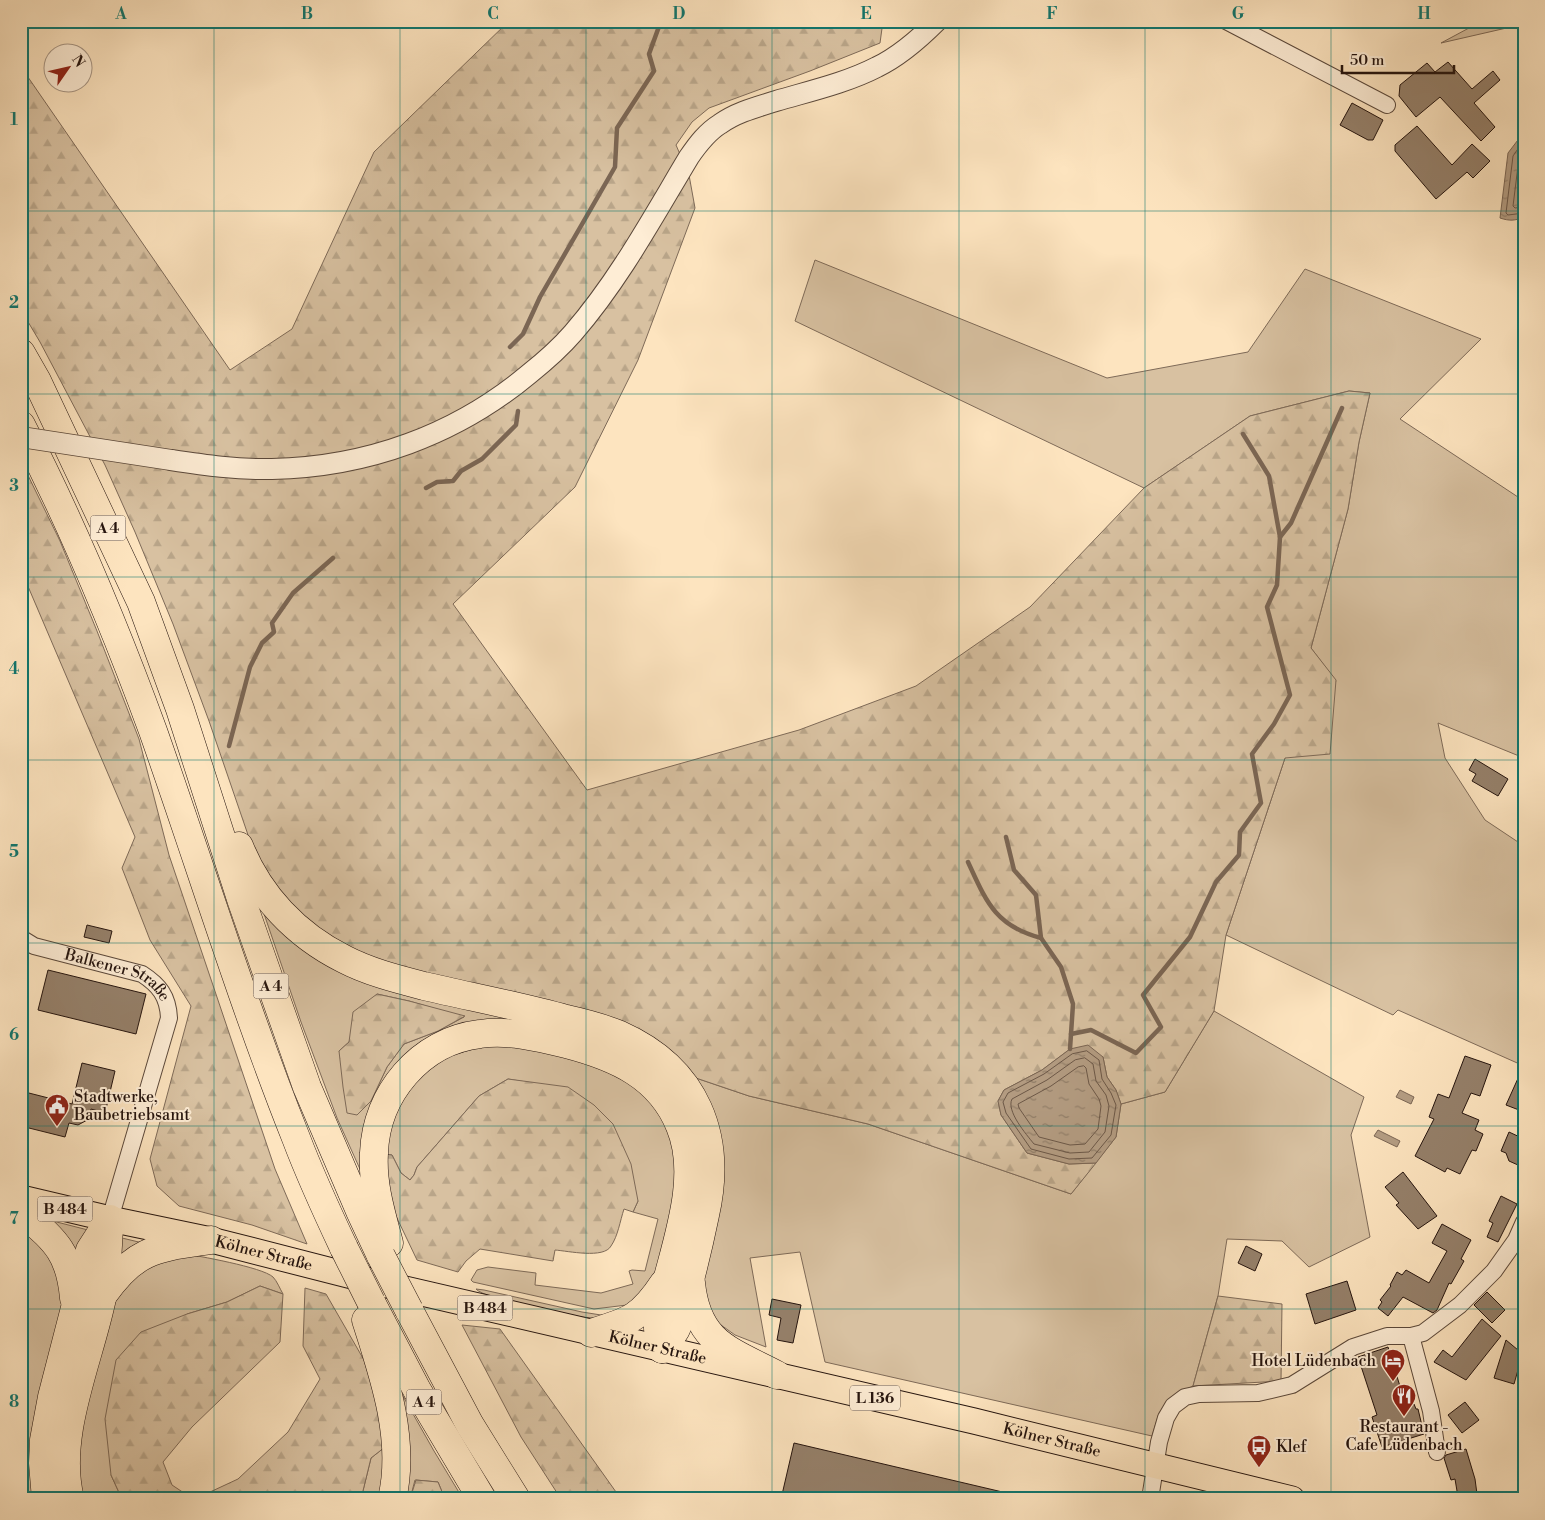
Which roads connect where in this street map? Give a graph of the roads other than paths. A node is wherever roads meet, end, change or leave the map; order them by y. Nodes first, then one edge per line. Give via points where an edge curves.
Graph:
1 (937, 21) edge
2 (1226, 21) edge
3 (1387, 105) dead end
4 (21, 353) edge
5 (21, 425) edge
6 (21, 437) edge
7 (180, 709) junction
8 (21, 938) edge
9 (21, 1198) edge
10 (21, 1211) edge
11 (110, 1219) junction
12 (1524, 1222) edge
13 (211, 1240) junction
14 (387, 1257) junction
15 (679, 1279) junction
16 (102, 1297) junction
17 (365, 1301) junction
18 (74, 1309) junction
19 (591, 1333) junction
20 (1412, 1336) junction
21 (662, 1349) junction
22 (777, 1375) junction
23 (1437, 1452) dead end
24 (1155, 1466) junction
25 (46, 1499) edge
26 (70, 1499) edge
27 (392, 1499) edge
28 (482, 1499) edge
29 (516, 1499) edge
30 (1150, 1499) edge
31 (1292, 1499) edge

1 - 6 street, bridge via 909,47 877,68 740,113 712,130 689,157 618,273 572,334 522,380 456,423 402,447 368,457 327,465 270,469 213,466
2 - 3 street
4 - 7 highway, A 4 via 142,602
5 - 17 highway, A 4, bridge via 74,534 121,647 271,1074
7 - 14 highway, A 4 via 241,899 307,1087 360,1211
7 - 15 highway via 253,877 279,911 304,934 344,959 385,975 604,1029 640,1045 672,1071 696,1103 711,1156 709,1198
8 - 11 street, Balkener Straße via 34,946 142,974 155,983 165,997 169,1018
9 - 11 main road, Kölner Straße / B 484
10 - 18 highway via 50,1236 68,1263
11 - 13 main road, Kölner Straße / B 484
11 - 16 highway
11 - 18 highway via 90,1250
12 - 20 street via 1516,1240 1494,1271 1439,1322
13 - 16 highway via 163,1247 138,1258 115,1278
13 - 19 main road, Kölner Straße / B 484
14 - 15 highway via 374,1182 374,1153 381,1113 390,1095 400,1079 429,1052 464,1037 500,1033 552,1040 596,1052 633,1070 663,1095 681,1128 689,1172 681,1225
14 - 29 highway, A 4, bridge via 409,1310 470,1424
15 - 19 highway via 635,1317
15 - 21 highway via 677,1328
15 - 22 highway via 710,1336
16 - 26 highway via 65,1450
17 - 27 highway via 396,1439
17 - 28 highway, A 4
18 - 25 highway via 44,1440 42,1462
19 - 21 main road, Kölner Straße / B 484
20 - 23 street via 1431,1411
20 - 24 street via 1387,1336 1353,1346 1292,1385 1258,1393 1185,1397 1173,1406 1166,1418
21 - 22 main road, Kölner Straße / L 136
22 - 24 main road, Kölner Straße / L 136
24 - 30 street
24 - 31 main road, Kölner Straße / L 136

